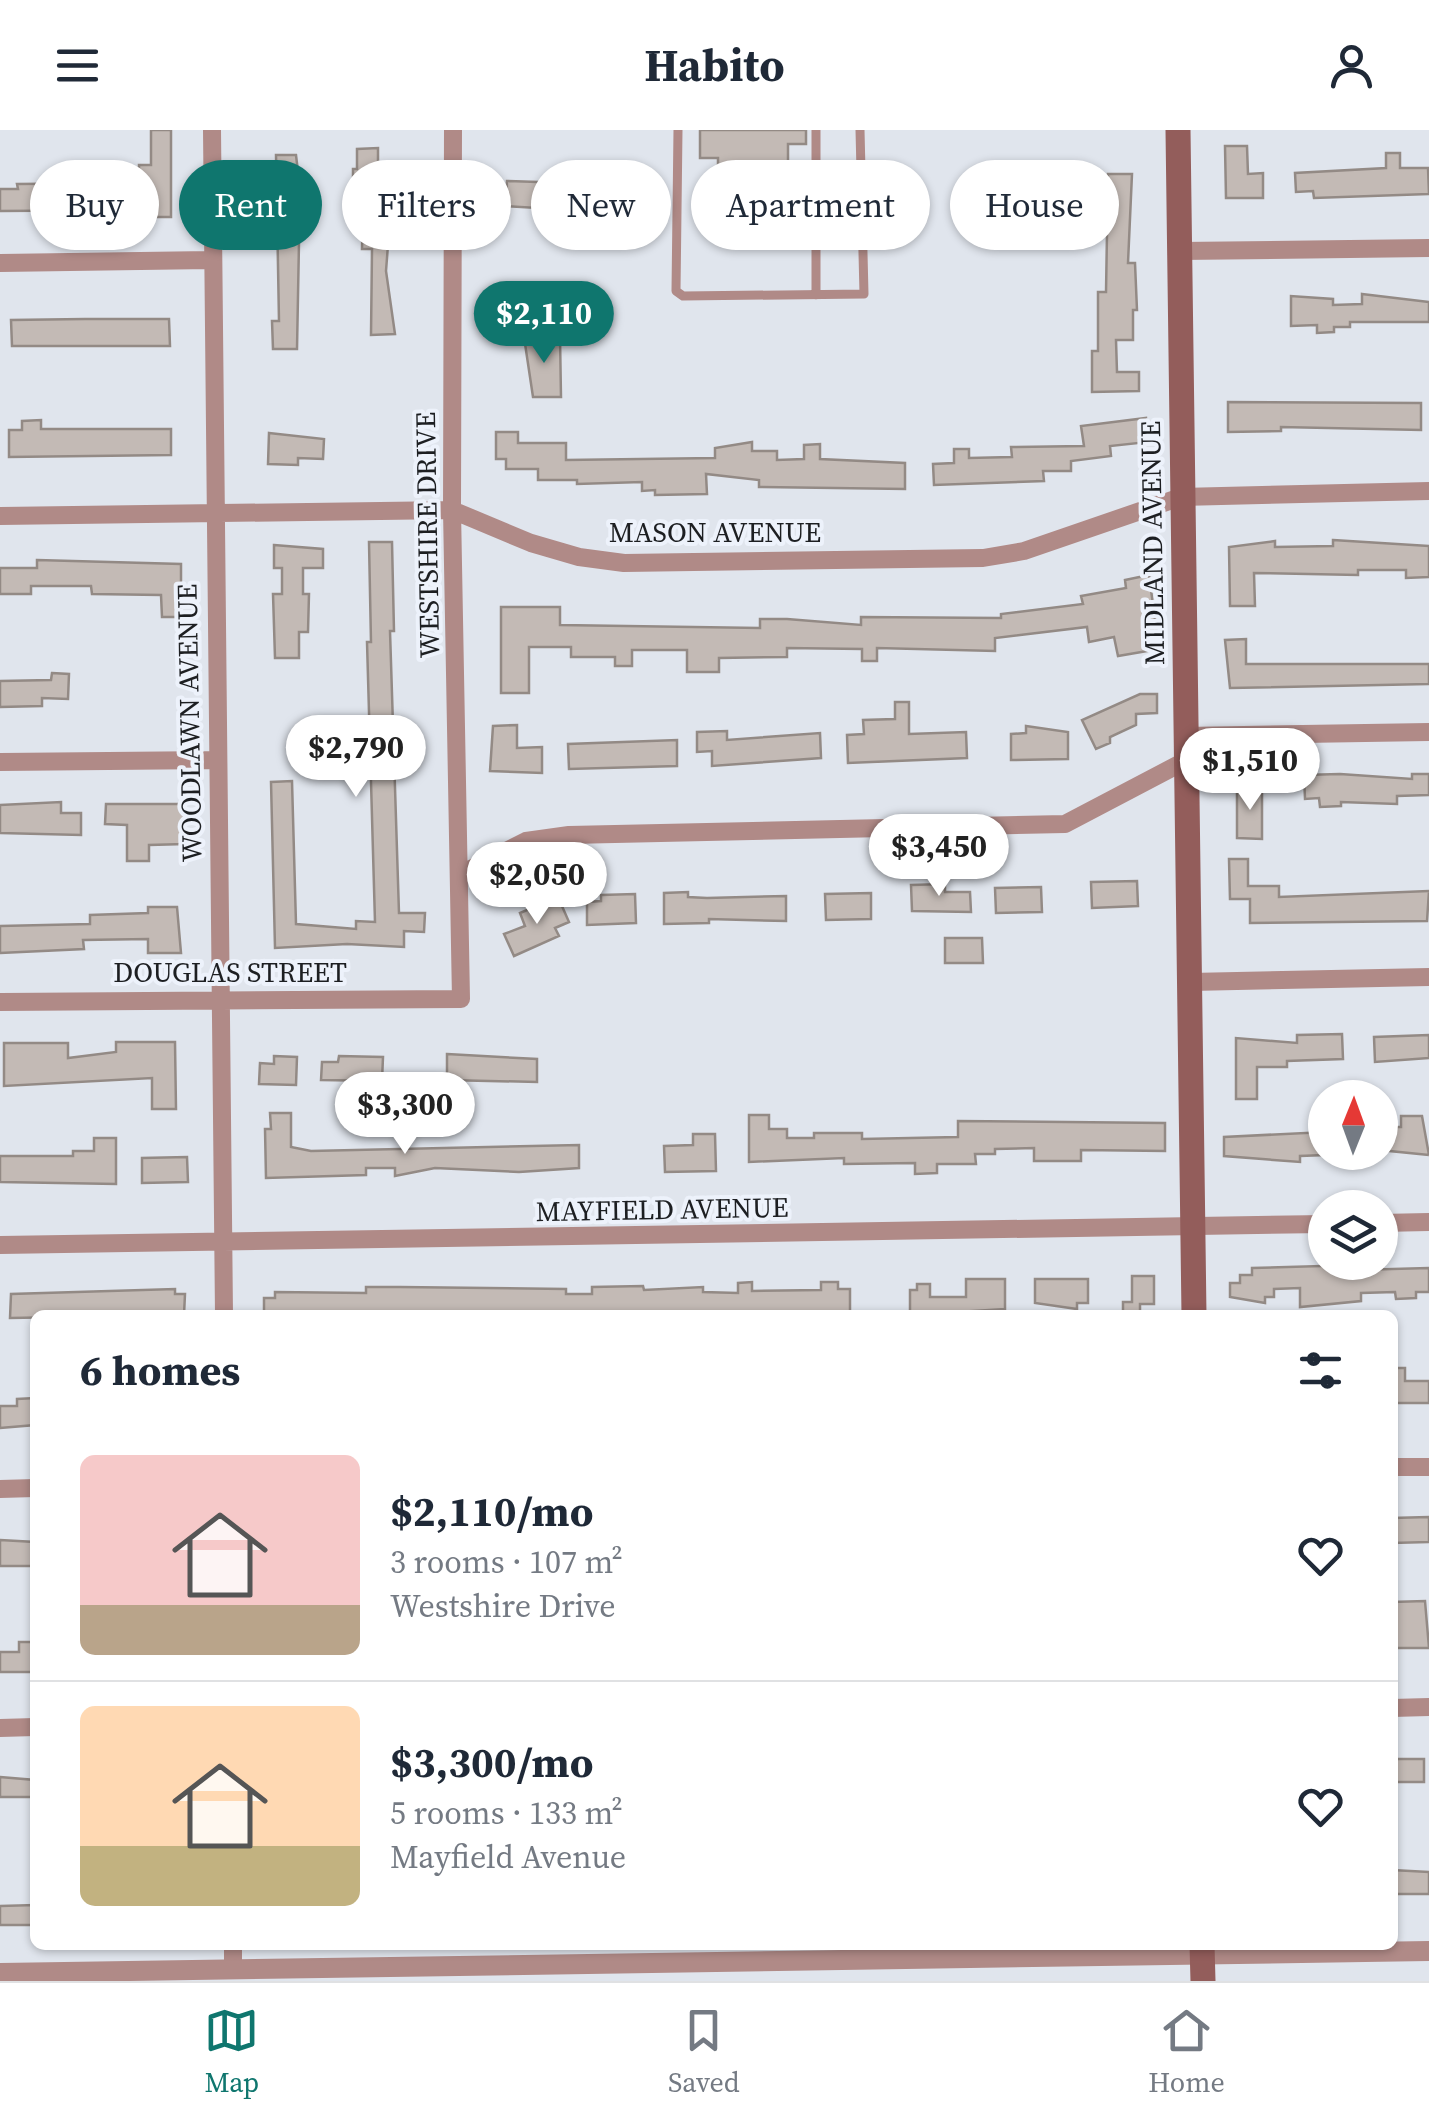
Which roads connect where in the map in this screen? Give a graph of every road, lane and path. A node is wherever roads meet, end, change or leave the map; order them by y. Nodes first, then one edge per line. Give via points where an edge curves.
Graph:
1 (212, 130) edge
2 (452, 130) edge
3 (678, 130) edge
4 (816, 130) edge
5 (860, 130) edge
6 (1178, 130) edge
7 (1429, 248) edge
8 (1180, 251) junction
9 (210, 260) junction
10 (0, 263) edge
11 (816, 294) junction
12 (1429, 491) edge
13 (1181, 497) junction
14 (452, 510) junction
15 (215, 513) junction
16 (0, 516) edge
17 (1429, 732) edge
18 (1185, 748) junction
19 (216, 760) junction
20 (0, 762) edge
21 (461, 874) junction
22 (1429, 977) edge
23 (1190, 982) junction
24 (461, 998) joint
25 (220, 1000) junction
26 (0, 1002) edge
27 (1429, 1222) edge
28 (1398, 1223) edge
29 (1308, 1224) edge
30 (1193, 1227) junction
31 (223, 1243) junction
32 (0, 1245) edge
33 (224, 1310) edge
34 (1194, 1310) edge
35 (1429, 1466) edge
36 (1398, 1467) edge
37 (30, 1488) edge
38 (0, 1489) edge
39 (1398, 1708) edge
40 (1429, 1708) edge
41 (30, 1727) edge
42 (0, 1728) edge
43 (232, 1950) edge
44 (1202, 1950) edge
45 (1429, 1951) edge
46 (233, 1968) junction
47 (0, 1973) edge
48 (610, 1973) edge
49 (1203, 1981) edge

1 - 9 street, WOODLAWN AVENUE
2 - 14 street, WESTSHIRE DRIVE
3 - 11 lane via 676,291
4 - 11 lane
5 - 11 lane via 864,294
6 - 8 main road, MIDLAND AVENUE
7 - 8 street
8 - 13 main road, MIDLAND AVENUE
9 - 10 street
9 - 15 street, WOODLAWN AVENUE
12 - 13 street, MASON AVENUE
13 - 14 street, MASON AVENUE via 1024,551 943,558 624,563 579,558
13 - 18 main road, MIDLAND AVENUE
14 - 15 street, MASON AVENUE
14 - 21 street, WESTSHIRE DRIVE
15 - 16 street, MASON AVENUE
15 - 19 street, WOODLAWN AVENUE
17 - 18 street
18 - 21 street via 1064,824 569,835 526,841
18 - 23 main road, MIDLAND AVENUE
19 - 20 street
19 - 25 street, WOODLAWN AVENUE
21 - 24 street, WESTSHIRE DRIVE
22 - 23 street
23 - 30 main road, MIDLAND AVENUE
24 - 25 street, DOUGLAS STREET
25 - 26 street, DOUGLAS STREET
25 - 31 street, WOODLAWN AVENUE
27 - 28 street
29 - 30 street, MAYFIELD AVENUE
30 - 31 street, MAYFIELD AVENUE
30 - 34 main road, MIDLAND AVENUE
31 - 32 street, MAYFIELD AVENUE
31 - 33 street, WOODLAWN AVENUE
35 - 36 street
37 - 38 street
39 - 40 street
41 - 42 street
43 - 46 street
44 - 45 street
44 - 48 street
44 - 49 main road
46 - 47 street
46 - 48 street

